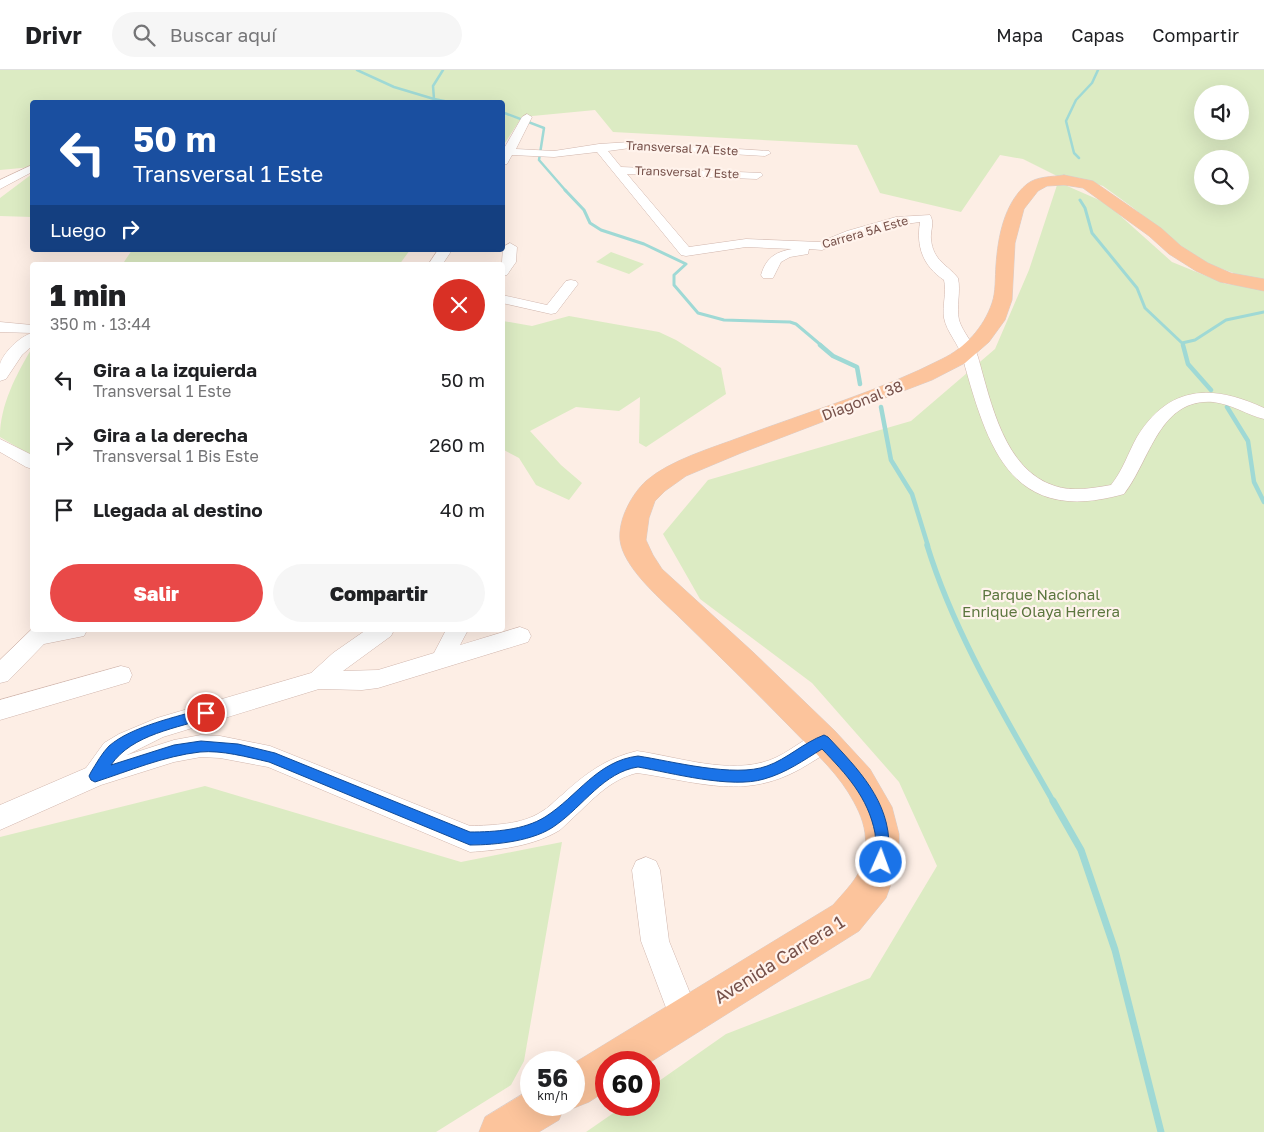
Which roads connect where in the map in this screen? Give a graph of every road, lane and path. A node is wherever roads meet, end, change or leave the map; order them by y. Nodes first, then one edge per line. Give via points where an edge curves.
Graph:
1 (527, 118) dead end
2 (568, 141) dead end
3 (585, 142) dead end
4 (600, 147) junction
5 (510, 152) junction
6 (765, 153) dead end
7 (505, 159) edge
8 (30, 169) edge
9 (618, 170) junction
10 (756, 175) dead end
11 (0, 185) edge
12 (822, 246) junction
13 (510, 247) dead end
14 (505, 268) edge
15 (768, 275) dead end
16 (571, 284) dead end
17 (1264, 285) edge
18 (505, 301) edge
19 (0, 327) edge
20 (30, 329) edge
21 (30, 340) edge
22 (968, 351) junction
23 (0, 376) edge
24 (1240, 404) junction
25 (1264, 414) edge
26 (1264, 422) edge
27 (0, 445) edge
28 (30, 462) edge
29 (380, 632) edge
30 (456, 632) edge
31 (42, 633) edge
32 (520, 636) dead end
33 (442, 659) junction
34 (0, 674) edge
35 (120, 675) dead end
36 (319, 680) junction
37 (0, 710) edge
38 (824, 741) junction
39 (95, 776) junction
40 (0, 818) edge
41 (646, 870) dead end
42 (685, 1018) junction
43 (631, 1051) edge
44 (526, 1116) edge
45 (500, 1132) edge

1 - 5 street via 521,138
2 - 3 street
4 - 5 street, Transversal 7A Este via 554,154
4 - 6 street, Transversal 7A Este via 659,145
4 - 9 street
5 - 7 street
8 - 11 street
9 - 10 street, Transversal 7 Este
9 - 12 street, Carrera 5A Este via 686,252 746,243
12 - 15 street via 783,254 770,264
12 - 22 street, Carrera 5A Este via 896,221 926,218 924,237 928,252 940,272 951,278 952,322
13 - 14 street via 509,262
16 - 18 street via 551,310
17 - 22 main road, Diagonal 38 via 1226,278 1202,267 1088,184 1064,180 1044,182 1032,188 1016,209 1006,243 1003,300 995,320
19 - 20 street
21 - 23 street via 16,352
22 - 24 street via 983,405 1004,454 1016,471 1051,493 1078,497 1117,490 1126,481 1146,437 1162,414 1179,402 1200,398
22 - 38 main road, Diagonal 38 via 933,373 678,471 656,485 644,498 636,518 633,540 640,558 653,576
24 - 25 street
24 - 26 street
27 - 28 street
29 - 36 street via 341,659
30 - 33 street
31 - 34 street
32 - 33 street
33 - 36 street via 362,681
35 - 37 street
36 - 39 street via 157,728 113,751
38 - 39 street via 781,767 749,776 722,775 644,762 626,763 608,772 550,822 496,838 470,839 270,757 238,749 201,746 174,751
38 - 42 main road, Avenida Carrera 1 via 858,779 875,806 882,834 881,862 873,886 846,918
39 - 40 street
41 - 42 street via 655,941
42 - 43 main road, Avenida Carrera 1
44 - 45 main road

